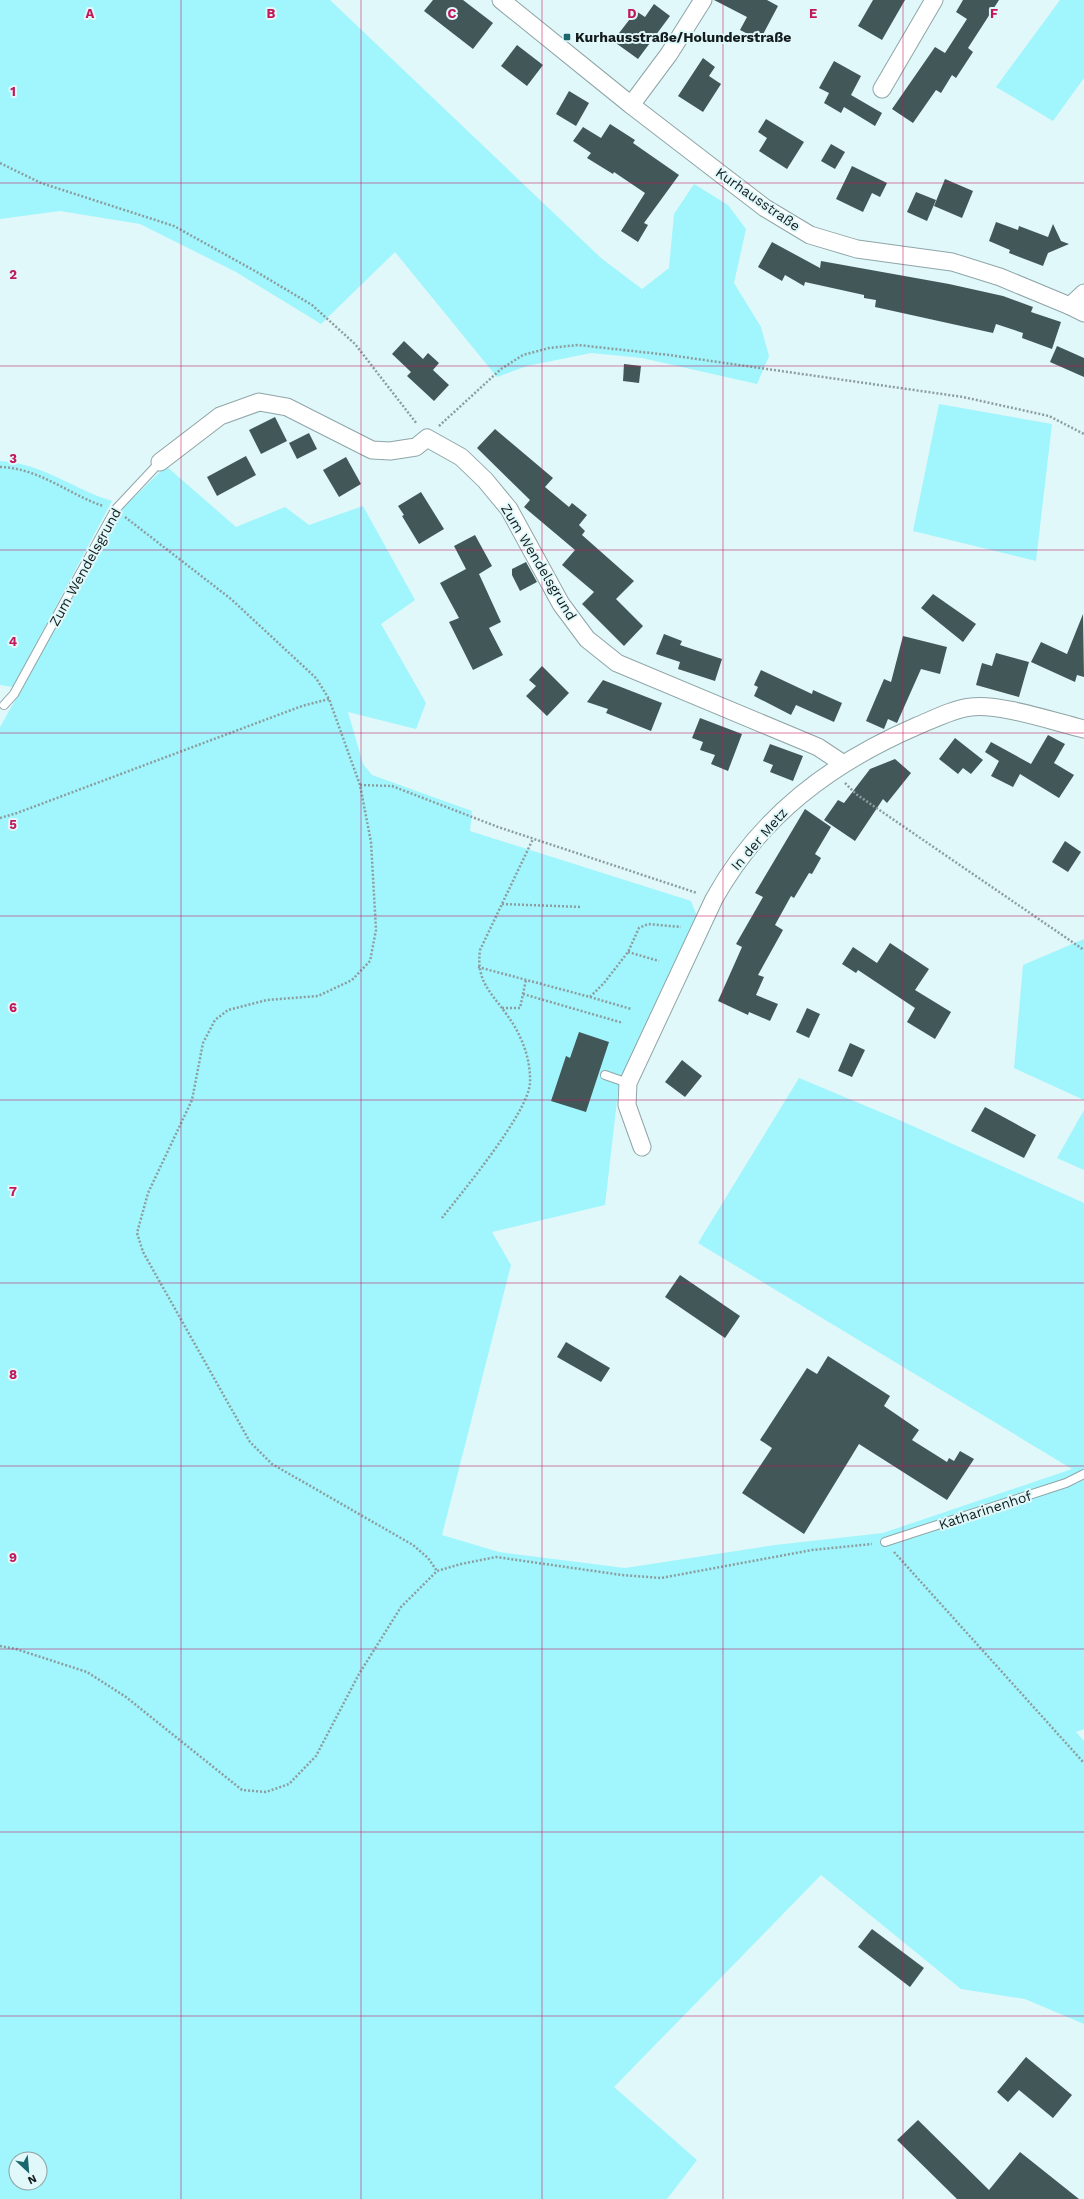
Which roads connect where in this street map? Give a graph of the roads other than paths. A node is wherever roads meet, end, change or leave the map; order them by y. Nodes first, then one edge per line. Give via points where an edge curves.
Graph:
1 (501, 0) edge
2 (703, 0) edge
3 (934, 0) edge
4 (882, 89) dead end
5 (631, 105) junction
6 (1084, 292) edge
7 (1077, 309) edge
8 (160, 462) joint
9 (4, 706) dead end
10 (1084, 729) edge
11 (837, 767) junction
12 (605, 1075) dead end
13 (628, 1083) junction
14 (642, 1148) dead end
15 (1084, 1474) edge
16 (885, 1542) road end

1 - 5 street, Kurhausstraße
2 - 5 street via 669,54
3 - 4 street
5 - 7 street, Kurhausstraße via 765,208 810,235 857,249 952,262 1000,277
6 - 7 street
8 - 9 lane, Zum Wendelsgrund via 115,510 59,615 14,694
8 - 11 street, Zum Wendelsgrund via 220,416 259,402 287,407 372,450 390,451 416,447 427,438 461,457 485,480 509,509 561,604 587,639 617,664 818,747
10 - 11 street, In der Metz via 999,708 972,707 948,713 897,735
11 - 13 street, In der Metz via 772,820 726,876
12 - 13 lane
13 - 14 street, In der Metz via 627,1105
15 - 16 lane, Katharinenhof via 1066,1483

